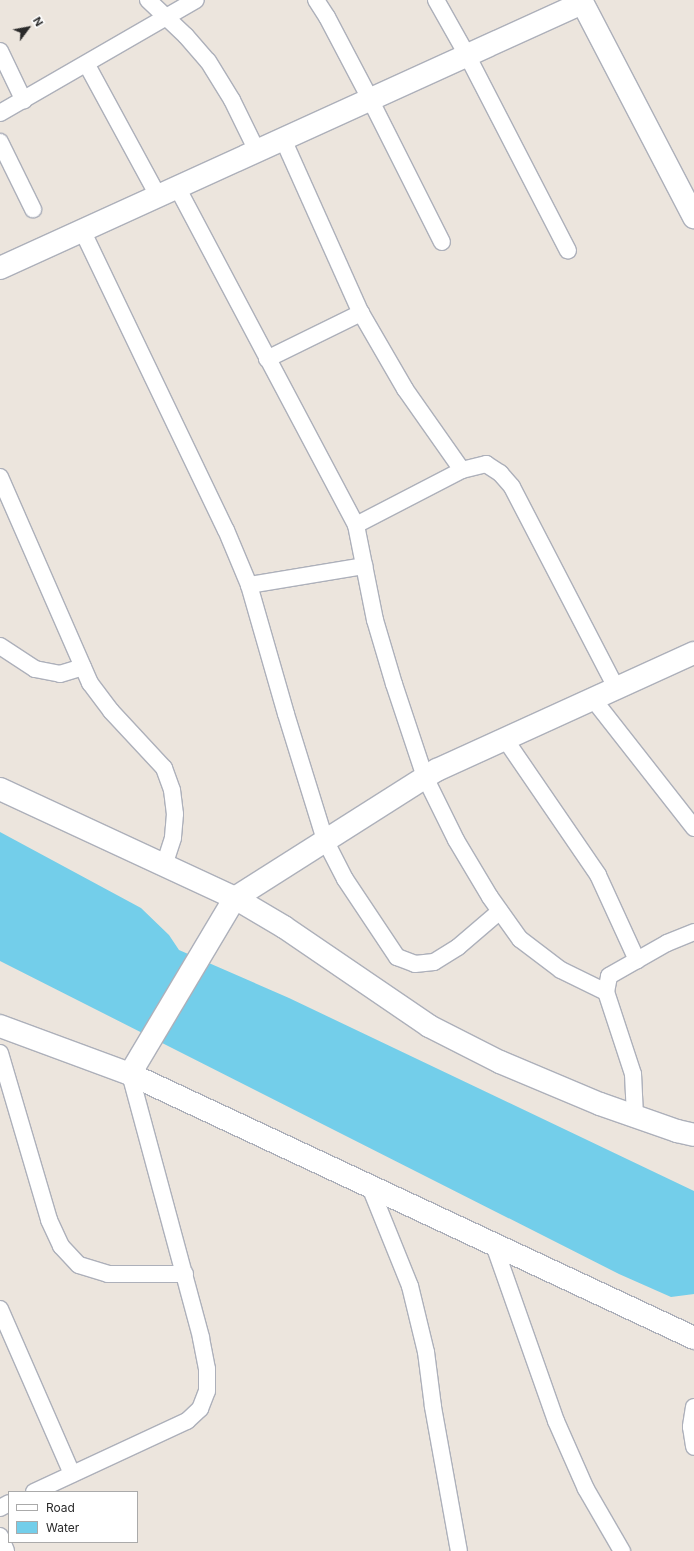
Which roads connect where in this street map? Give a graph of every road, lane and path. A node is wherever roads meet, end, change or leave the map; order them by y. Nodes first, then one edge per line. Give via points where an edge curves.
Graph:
1 (148, 0) edge
2 (196, 0) edge
3 (316, 0) edge
4 (436, 0) edge
5 (582, 1) edge
6 (166, 16) junction
7 (0, 51) edge
8 (467, 55) junction
9 (87, 64) junction
10 (370, 99) junction
11 (24, 101) junction
12 (0, 114) edge
13 (283, 139) junction
14 (0, 142) edge
15 (256, 151) junction
16 (167, 192) junction
17 (33, 209) dead end
18 (694, 217) edge
19 (82, 230) junction
20 (442, 242) dead end
21 (568, 251) dead end
22 (0, 268) edge
23 (361, 313) junction
24 (267, 358) junction
25 (462, 470) junction
26 (0, 477) edge
27 (356, 525) junction
28 (364, 566) junction
29 (249, 584) junction
30 (0, 646) edge
31 (694, 652) edge
32 (83, 667) junction
33 (616, 688) junction
34 (593, 699) junction
35 (505, 739) junction
36 (425, 778) junction
37 (0, 789) edge
38 (694, 828) edge
39 (325, 840) junction
40 (164, 865) junction
41 (235, 898) junction
42 (500, 911) junction
43 (694, 932) edge
44 (637, 960) junction
45 (606, 992) junction
46 (0, 1026) edge
47 (0, 1053) edge
48 (130, 1074) junction
49 (635, 1116) junction
50 (694, 1135) edge
51 (370, 1187) junction
52 (494, 1245) junction
53 (185, 1274) junction
54 (0, 1309) edge
55 (694, 1338) edge
56 (694, 1406) edge
57 (694, 1447) edge
58 (72, 1474) junction
59 (36, 1491) edge
60 (0, 1536) edge
61 (6, 1551) edge
62 (459, 1551) edge
63 (622, 1551) edge

1 - 6 lane
2 - 6 lane
3 - 10 lane
4 - 8 lane
5 - 8 street
5 - 18 street
6 - 9 lane
6 - 15 lane via 208,61 232,100
7 - 11 lane
8 - 10 street
8 - 21 lane
9 - 11 lane
9 - 16 lane
10 - 13 street
10 - 20 lane
11 - 12 lane
13 - 15 street
13 - 23 lane
14 - 17 lane
15 - 16 street
16 - 19 street
16 - 24 lane
19 - 22 street
19 - 29 lane via 226,530
23 - 24 lane
23 - 25 lane via 405,389
24 - 27 lane
25 - 27 lane
25 - 33 lane via 486,464 500,473 512,487
26 - 32 lane
27 - 28 lane
28 - 29 lane
28 - 36 lane via 375,620
29 - 39 lane
30 - 32 lane via 35,669 60,674
31 - 33 street
32 - 40 lane via 90,683 111,711 164,768 172,790 175,814 173,838
33 - 34 street
34 - 35 street
34 - 38 lane
35 - 36 street
35 - 44 lane via 598,875
36 - 39 street
36 - 42 lane via 456,840
37 - 40 street
39 - 41 street
39 - 42 lane via 345,879 396,957 414,964 434,962 458,947
40 - 41 street
41 - 48 street
41 - 49 street via 284,927 429,1026 500,1062
42 - 45 lane via 520,939 561,970
43 - 44 lane via 667,943
44 - 45 lane via 609,976
45 - 49 lane via 633,1074
46 - 48 street
47 - 53 lane via 49,1220 61,1246 79,1265 108,1274
48 - 51 street
48 - 53 lane
49 - 50 street
51 - 52 street
51 - 62 lane via 414,1300 426,1352 433,1407
52 - 55 street
52 - 63 lane via 556,1421 586,1489
53 - 58 lane via 207,1369 207,1391 200,1409 187,1421
54 - 58 lane
56 - 57 lane via 691,1428
58 - 59 lane
60 - 61 lane

